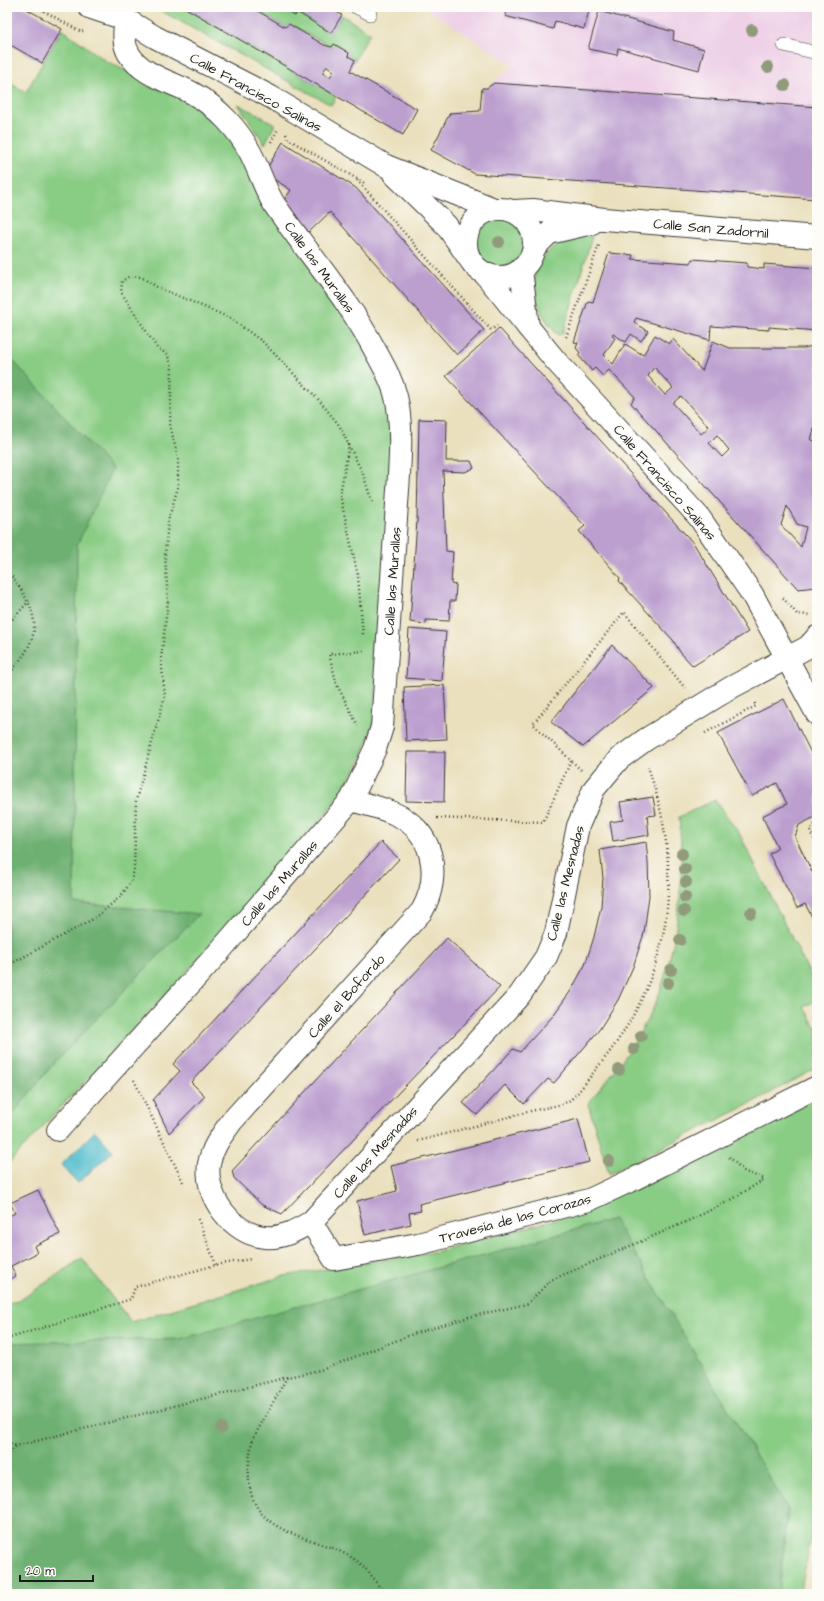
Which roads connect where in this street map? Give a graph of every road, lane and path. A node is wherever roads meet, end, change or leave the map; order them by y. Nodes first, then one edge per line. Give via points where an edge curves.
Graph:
1 (37, 7) edge
2 (89, 7) edge
3 (356, 7) edge
4 (121, 13) edge
5 (370, 14) dead end
6 (81, 32) dead end
7 (784, 45) dead end
8 (817, 52) edge
9 (284, 132) dead end
10 (386, 166) junction
11 (354, 177) junction
12 (371, 186) dead end
13 (504, 210) junction
14 (603, 230) junction
15 (817, 237) edge
16 (534, 248) junction
17 (476, 266) junction
18 (521, 269) junction
19 (528, 327) junction
20 (491, 330) dead end
21 (565, 339) dead end
22 (349, 443) junction
23 (373, 505) dead end
24 (7, 570) edge
25 (781, 596) dead end
26 (29, 601) junction
27 (812, 615) dead end
28 (7, 625) edge
29 (817, 638) edge
30 (787, 657) junction
31 (7, 676) edge
32 (688, 692) dead end
33 (756, 706) dead end
34 (817, 714) edge
35 (701, 735) dead end
36 (375, 749) junction
37 (571, 761) junction
38 (646, 764) dead end
39 (584, 773) dead end
40 (351, 800) junction
41 (432, 818) dead end
42 (817, 821) edge
43 (817, 844) edge
44 (7, 966) edge
45 (132, 1075) dead end
46 (817, 1087) edge
47 (58, 1130) dead end
48 (718, 1137) junction
49 (412, 1143) dead end
50 (184, 1184) dead end
51 (227, 1216) joint
52 (311, 1222) junction
53 (234, 1262) dead end
54 (7, 1339) edge
55 (288, 1377) junction
56 (7, 1442) edge
57 (16, 1446) junction
58 (7, 1456) edge
59 (384, 1594) edge

1 - 6 path
2 - 4 street, Calle Francisco Salinas
3 - 5 lane
4 - 10 street, Calle Francisco Salinas via 154,37 271,97
4 - 36 street, Calle las Murallas via 124,42 135,63 195,95 215,109 236,131 251,153 275,205 339,290 365,331 395,393 399,414 399,477 382,727
7 - 8 lane
9 - 11 path via 288,139
10 - 13 street, Calle Francisco Salinas
10 - 17 street, Calle Francisco Salinas via 446,225
11 - 12 path
11 - 20 path
13 - 14 street, Calle San Zadornil via 533,210
13 - 16 street via 523,217 530,225 534,235
13 - 17 street via 478,217 472,224 466,241
14 - 15 street, Calle San Zadornil
14 - 16 street, Calle San Zadornil via 548,233
14 - 21 path
16 - 18 street via 530,260
17 - 18 street via 503,277
17 - 19 street, Calle Francisco Salinas
18 - 19 street
19 - 30 street, Calle Francisco Salinas via 699,518 752,594
22 - 23 path
22 - 36 path via 340,495 358,576 364,651 329,654 332,670 346,704 359,728
22 - 44 path via 339,425 318,399 263,342 230,318 157,287 141,277 130,276 122,281 121,292 157,348 167,354 172,366 170,426 178,457 178,487 168,521 164,554 168,601 161,659 164,696 136,800 134,870 131,882 121,896 95,918
24 - 26 path
25 - 27 path via 797,614
26 - 28 path
26 - 31 path via 35,620 33,640 20,662
29 - 30 street, Calle las Mesnadas via 808,647
30 - 34 street, Calle Francisco Salinas
30 - 52 street, Calle las Mesnadas via 645,740 619,760 594,788 578,826 556,933 534,977
32 - 37 path via 624,612 533,724
33 - 35 path
36 - 40 street, Calle las Murallas
37 - 39 path
37 - 41 path via 543,822
38 - 49 path via 665,828 669,859 668,904 666,925 647,989 633,1018 570,1101
40 - 47 street, Calle las Murallas via 218,953
40 - 51 street, Calle el Bofordo via 392,812 413,825 423,835 432,854 434,871 429,899 422,911 232,1121 215,1144 209,1164 209,1182 213,1195
42 - 43 path via 810,832
45 - 50 path
46 - 48 street, Travesía de las Corazas
48 - 52 street, Travesía de las Corazas via 588,1200 418,1244 334,1259
48 - 55 path via 727,1156 745,1172 766,1179 686,1222 551,1280 527,1304 455,1321 413,1334 324,1369
51 - 52 street, Calle las Mesnadas via 238,1226 265,1237 283,1236
53 - 54 path via 135,1287 131,1299
55 - 57 path
55 - 59 path via 250,1448 248,1476 253,1502 264,1516 285,1531 356,1560 369,1572
56 - 57 path
57 - 58 path

